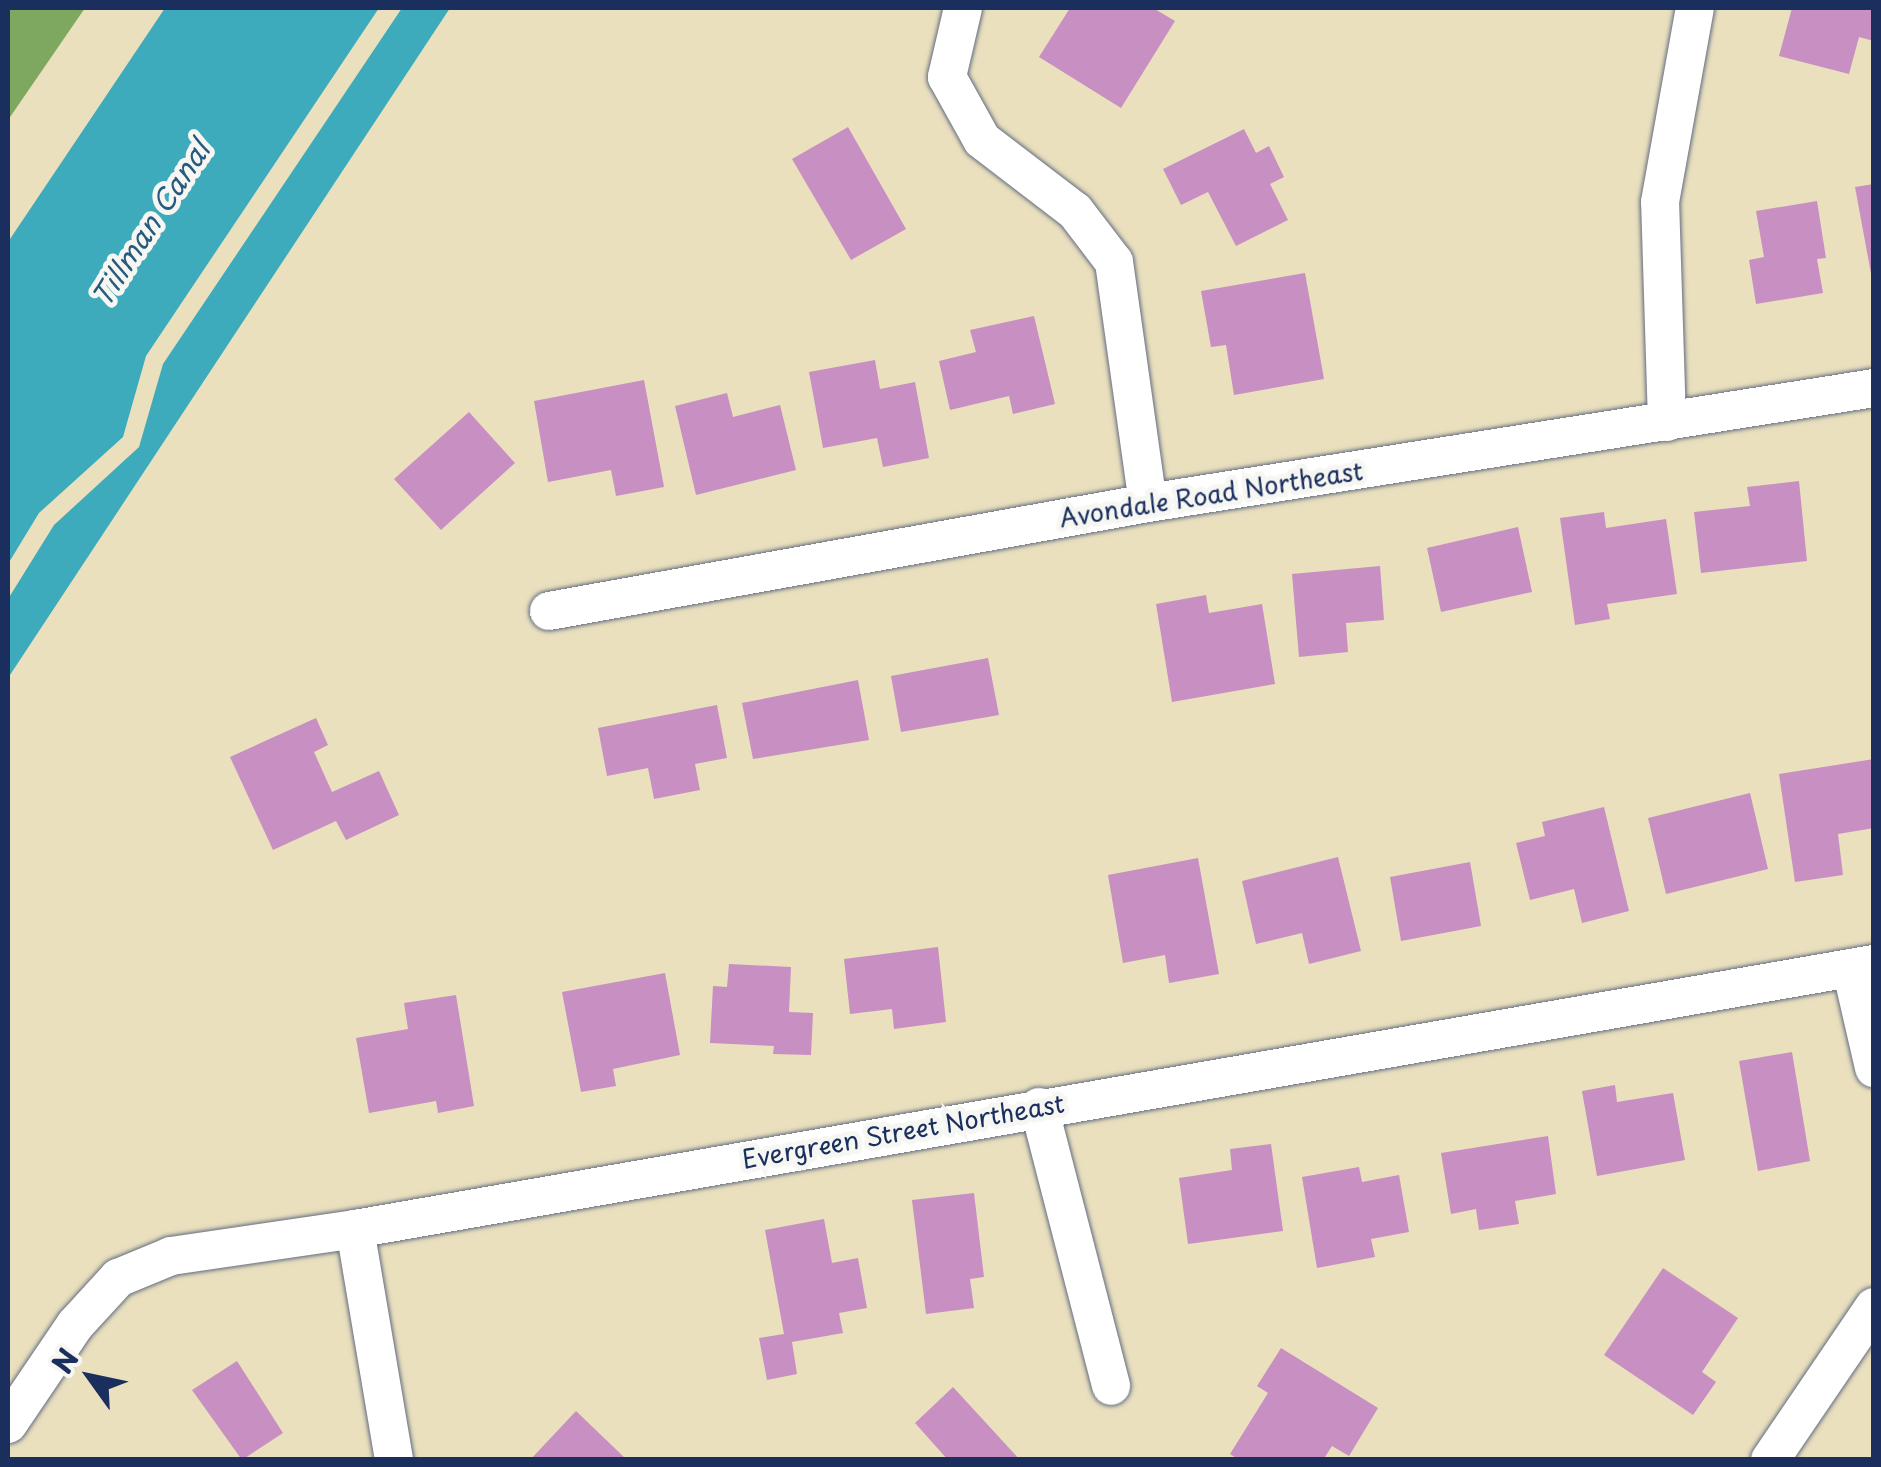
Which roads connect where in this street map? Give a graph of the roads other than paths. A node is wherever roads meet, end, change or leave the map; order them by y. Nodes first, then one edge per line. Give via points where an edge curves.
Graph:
1 (963, 8) edge
2 (1695, 8) edge
3 (1874, 388) edge
4 (1668, 422) junction
5 (1148, 502) junction
6 (549, 611) dead end
7 (1862, 966) edge
8 (1874, 1068) edge
9 (1039, 1107) junction
10 (356, 1229) junction
11 (1874, 1307) edge
12 (1111, 1386) dead end
13 (8, 1424) edge
14 (394, 1460) edge
15 (1770, 1460) edge

1 - 5 street via 947,77 982,140 1075,211 1114,262
2 - 4 street via 1660,202
3 - 4 street, Avondale Road Northeast
4 - 5 street, Avondale Road Northeast
5 - 6 street, Avondale Road Northeast
7 - 8 street
7 - 9 street, Evergreen Street Northeast
9 - 10 street, Evergreen Street Northeast
9 - 12 street
10 - 13 street, Evergreen Street Northeast via 171,1256 118,1278 74,1325
10 - 14 street
11 - 15 street

